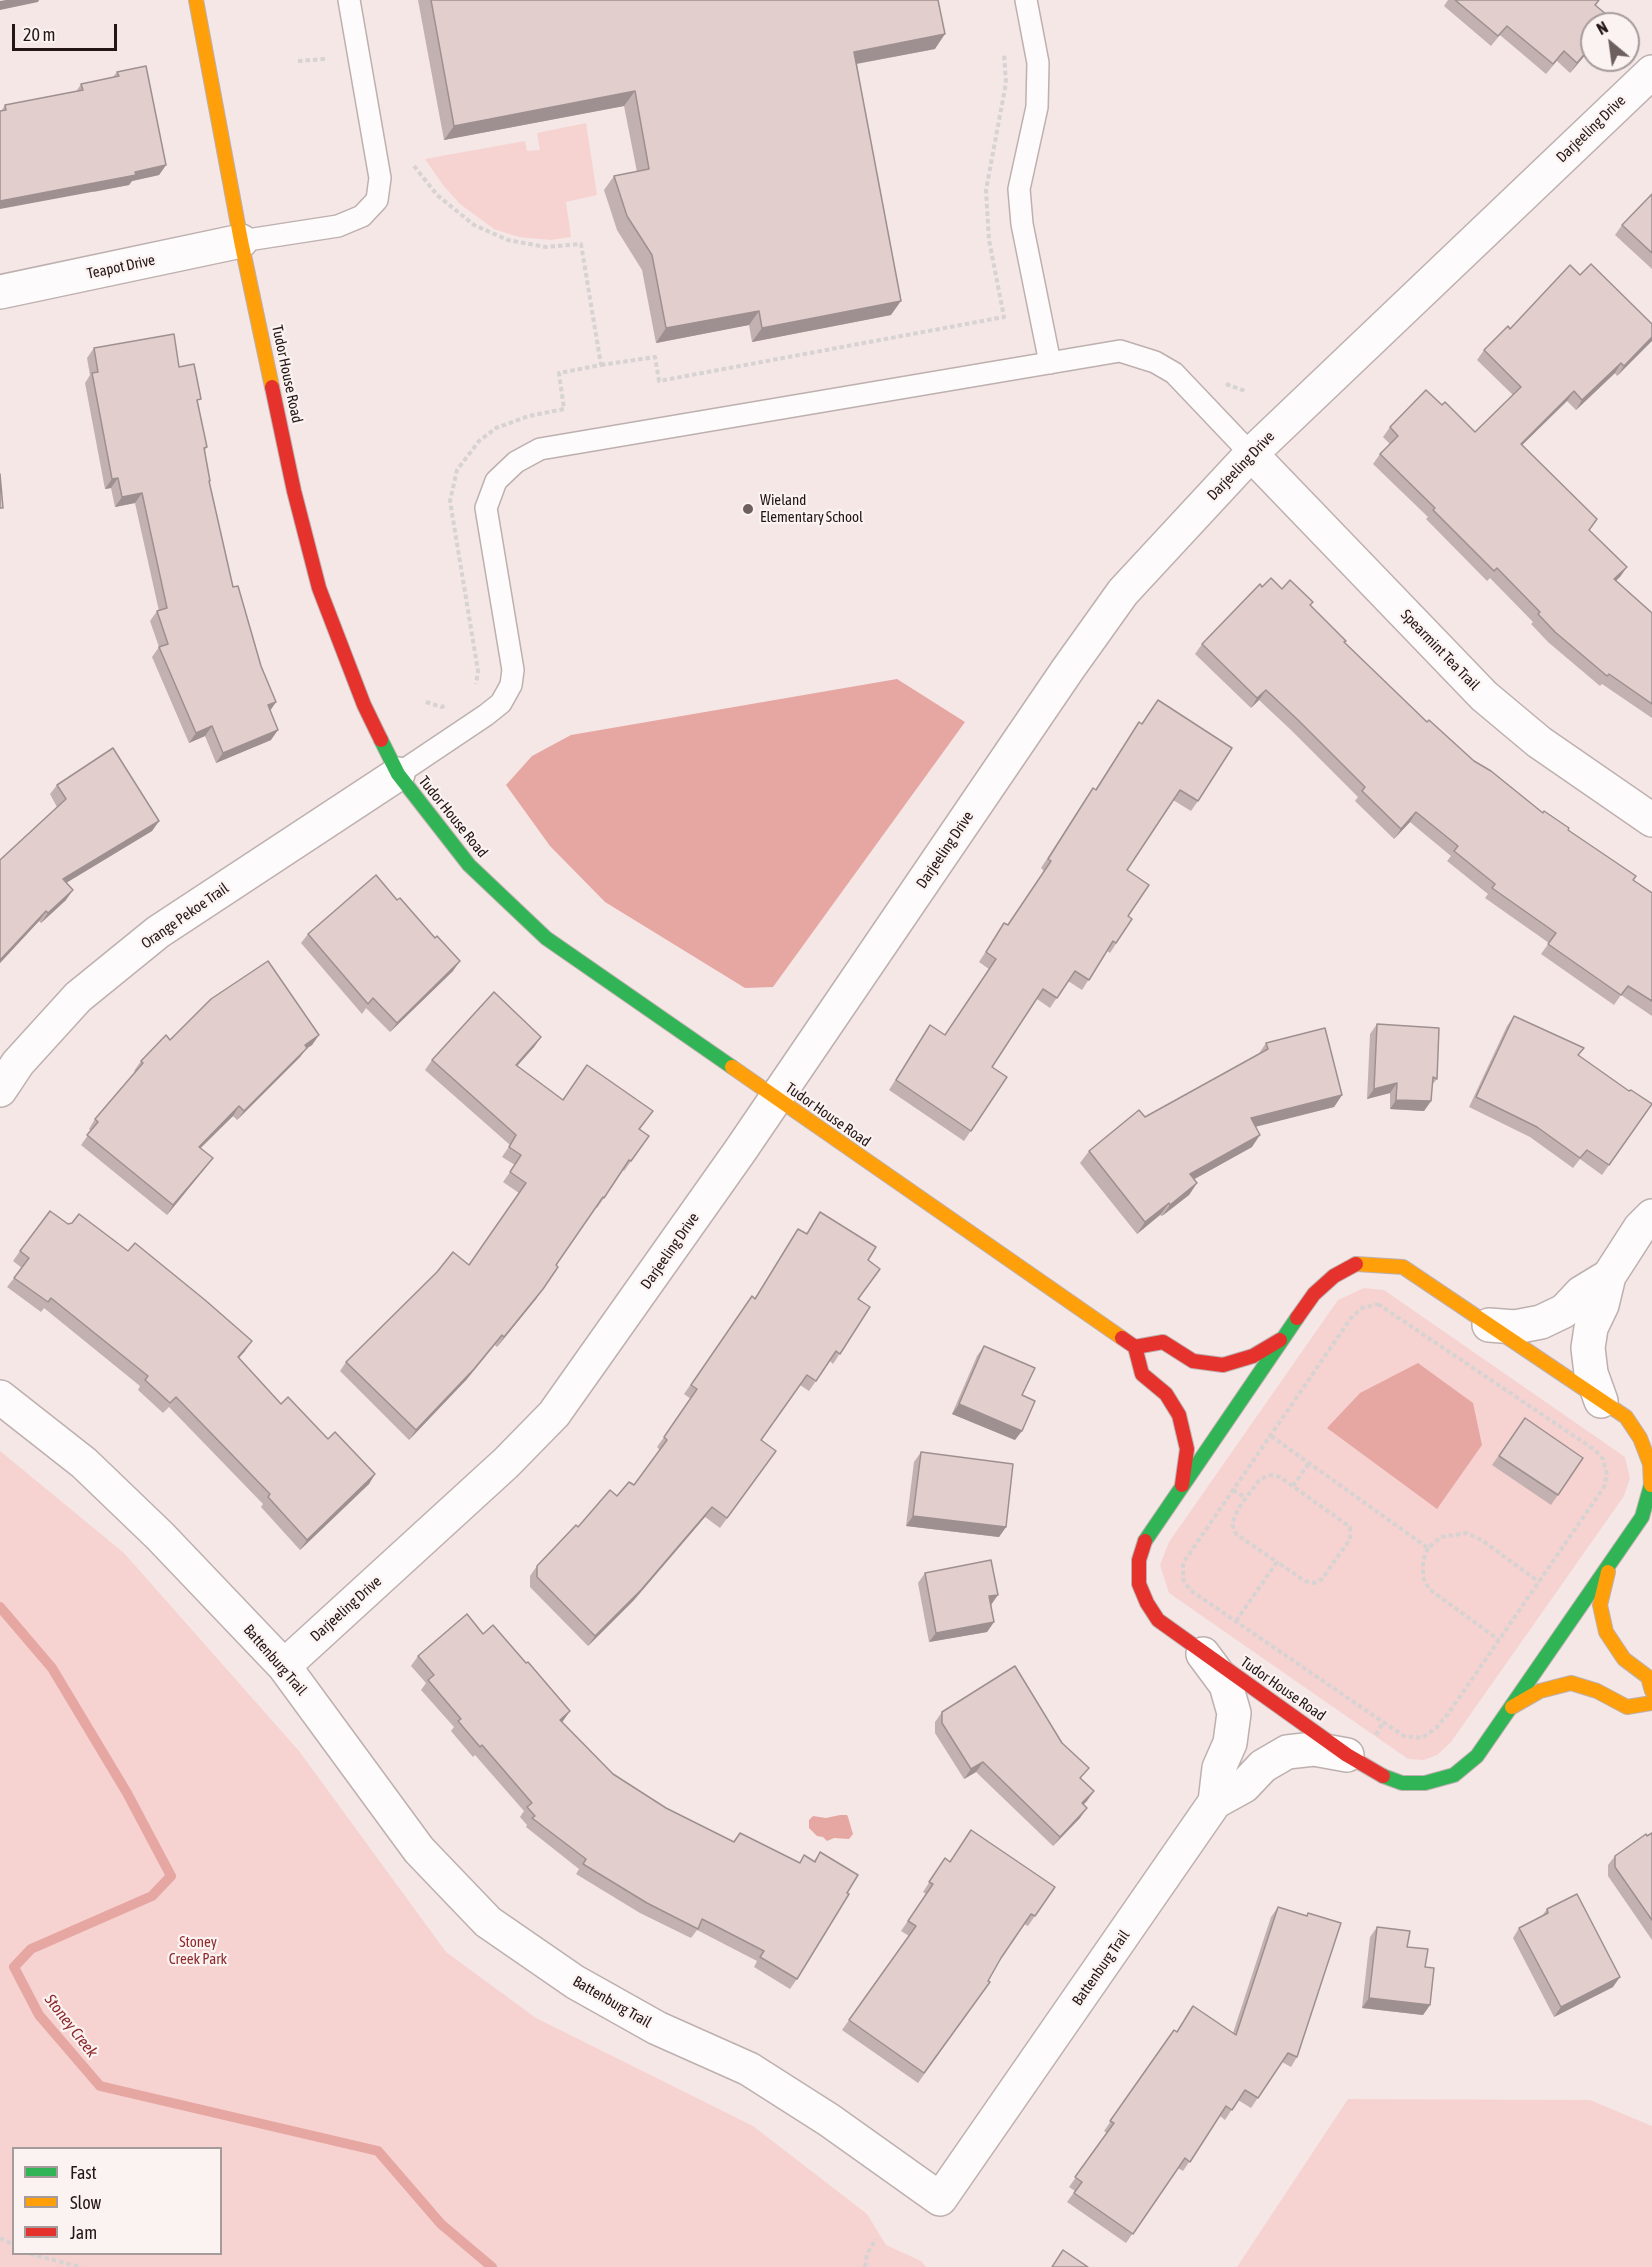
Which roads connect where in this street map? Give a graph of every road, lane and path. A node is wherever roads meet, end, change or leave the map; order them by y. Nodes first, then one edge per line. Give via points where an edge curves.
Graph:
1 (196, 0) edge
2 (349, 0) edge
3 (1026, 0) edge
4 (325, 59) dead end
5 (298, 61) dead end
6 (1652, 72) edge
7 (414, 166) dead end
8 (241, 241) junction
9 (0, 292) edge
10 (1002, 301) dead end
11 (1050, 363) junction
12 (600, 365) junction
13 (1251, 454) junction
14 (471, 688) dead end
15 (426, 702) dead end
16 (451, 703) dead end
17 (398, 774) junction
18 (1652, 820) edge
19 (0, 1090) edge
20 (776, 1099) junction
21 (1652, 1216) edge
22 (1609, 1276) junction
23 (1489, 1325) junction
24 (1286, 1335) junction
25 (1135, 1347) junction
26 (0, 1397) edge
27 (1601, 1401) junction
28 (1271, 1436) junction
29 (1310, 1463) junction
30 (1182, 1485) junction
31 (1293, 1486) junction
32 (1233, 1490) junction
33 (1246, 1498) junction
34 (1428, 1548) junction
35 (1277, 1562) junction
36 (1610, 1564) junction
37 (1539, 1582) junction
38 (1236, 1621) junction
39 (1499, 1640) junction
40 (1201, 1651) junction
41 (284, 1666) junction
42 (1652, 1691) edge
43 (1652, 1702) edge
44 (1510, 1708) junction
45 (1347, 1755) junction
46 (1215, 1802) junction
47 (876, 2239) dead end
48 (37, 2255) edge
49 (81, 2267) edge
50 (865, 2267) edge

1 - 8 street, Tudor House Road
2 - 8 lane via 380,178 377,200 362,216 338,226
3 - 11 lane via 1038,63 1037,107 1019,189 1022,224
4 - 5 path
6 - 13 street, Darjeeling Drive
7 - 12 path via 437,195 474,225 508,240 546,247 581,244
8 - 9 street, Teapot Drive
8 - 17 street, Tudor House Road via 294,491 319,588 364,705
10 - 12 path via 1004,317 659,381 655,357
11 - 13 lane via 1120,351 1155,362 1174,373
11 - 17 lane via 540,449 516,462 496,481 486,508 513,670 511,685 501,703
12 - 14 path via 559,373 564,409 495,428 479,441 457,470 450,501 478,671 477,682
13 - 18 street, Spearmint Tea Trail via 1484,696 1539,742
13 - 20 street, Darjeeling Drive via 1123,592
15 - 16 path via 442,707
17 - 19 street, Orange Pekoe Trail via 158,932 78,997 18,1063
17 - 20 street, Tudor House Road via 469,865 546,938
20 - 25 street, Tudor House Road
20 - 41 street, Darjeeling Drive via 554,1414 506,1463
21 - 22 street
22 - 23 street via 1581,1293 1563,1311 1541,1322 1515,1327
22 - 27 street via 1588,1348 1591,1373
23 - 24 street, Tudor House Road via 1403,1267 1356,1264 1334,1276 1314,1294
23 - 27 street, Tudor House Road
24 - 25 street, Tudor House Road via 1253,1356 1223,1365 1193,1361 1163,1342
24 - 30 street, Tudor House Road
25 - 30 street, Tudor House Road via 1142,1374 1166,1394 1179,1415 1187,1449
26 - 41 street, Battenburg Trail via 84,1463
27 - 36 street, Tudor House Road via 1626,1417 1650,1464 1651,1488 1642,1517
28 - 29 path
28 - 32 path
28 - 37 path via 1351,1318 1362,1308 1378,1304 1603,1459 1607,1475 1604,1487
29 - 31 path
29 - 34 path
30 - 40 street, Tudor House Road via 1146,1537 1139,1560 1139,1584 1158,1620
31 - 33 path via 1271,1475 1260,1479
31 - 35 path via 1345,1521 1350,1527 1350,1539 1322,1579 1314,1583
32 - 33 path
32 - 38 path via 1183,1563 1183,1579 1190,1590
33 - 35 path via 1232,1524 1236,1534
34 - 37 path via 1441,1537 1467,1533
34 - 39 path via 1423,1577 1429,1589
35 - 38 path
36 - 42 street, Tudor House Road via 1600,1605 1606,1632 1624,1659 1648,1677
36 - 44 street, Tudor House Road
37 - 39 path
38 - 39 path via 1404,1736 1422,1738 1448,1714
40 - 45 street, Tudor House Road
40 - 46 street, Battenburg Trail via 1226,1685 1234,1713
41 - 46 street, Battenburg Trail via 419,1850 488,1922 575,1982 657,2028 749,2069 940,2199
43 - 44 street, Tudor House Road via 1627,1707 1571,1683 1540,1691
44 - 45 street, Tudor House Road via 1477,1756 1454,1775 1425,1784 1402,1783 1376,1774
45 - 46 street, Battenburg Trail via 1314,1749 1287,1752 1263,1766 1244,1786
47 - 50 path
48 - 49 path

